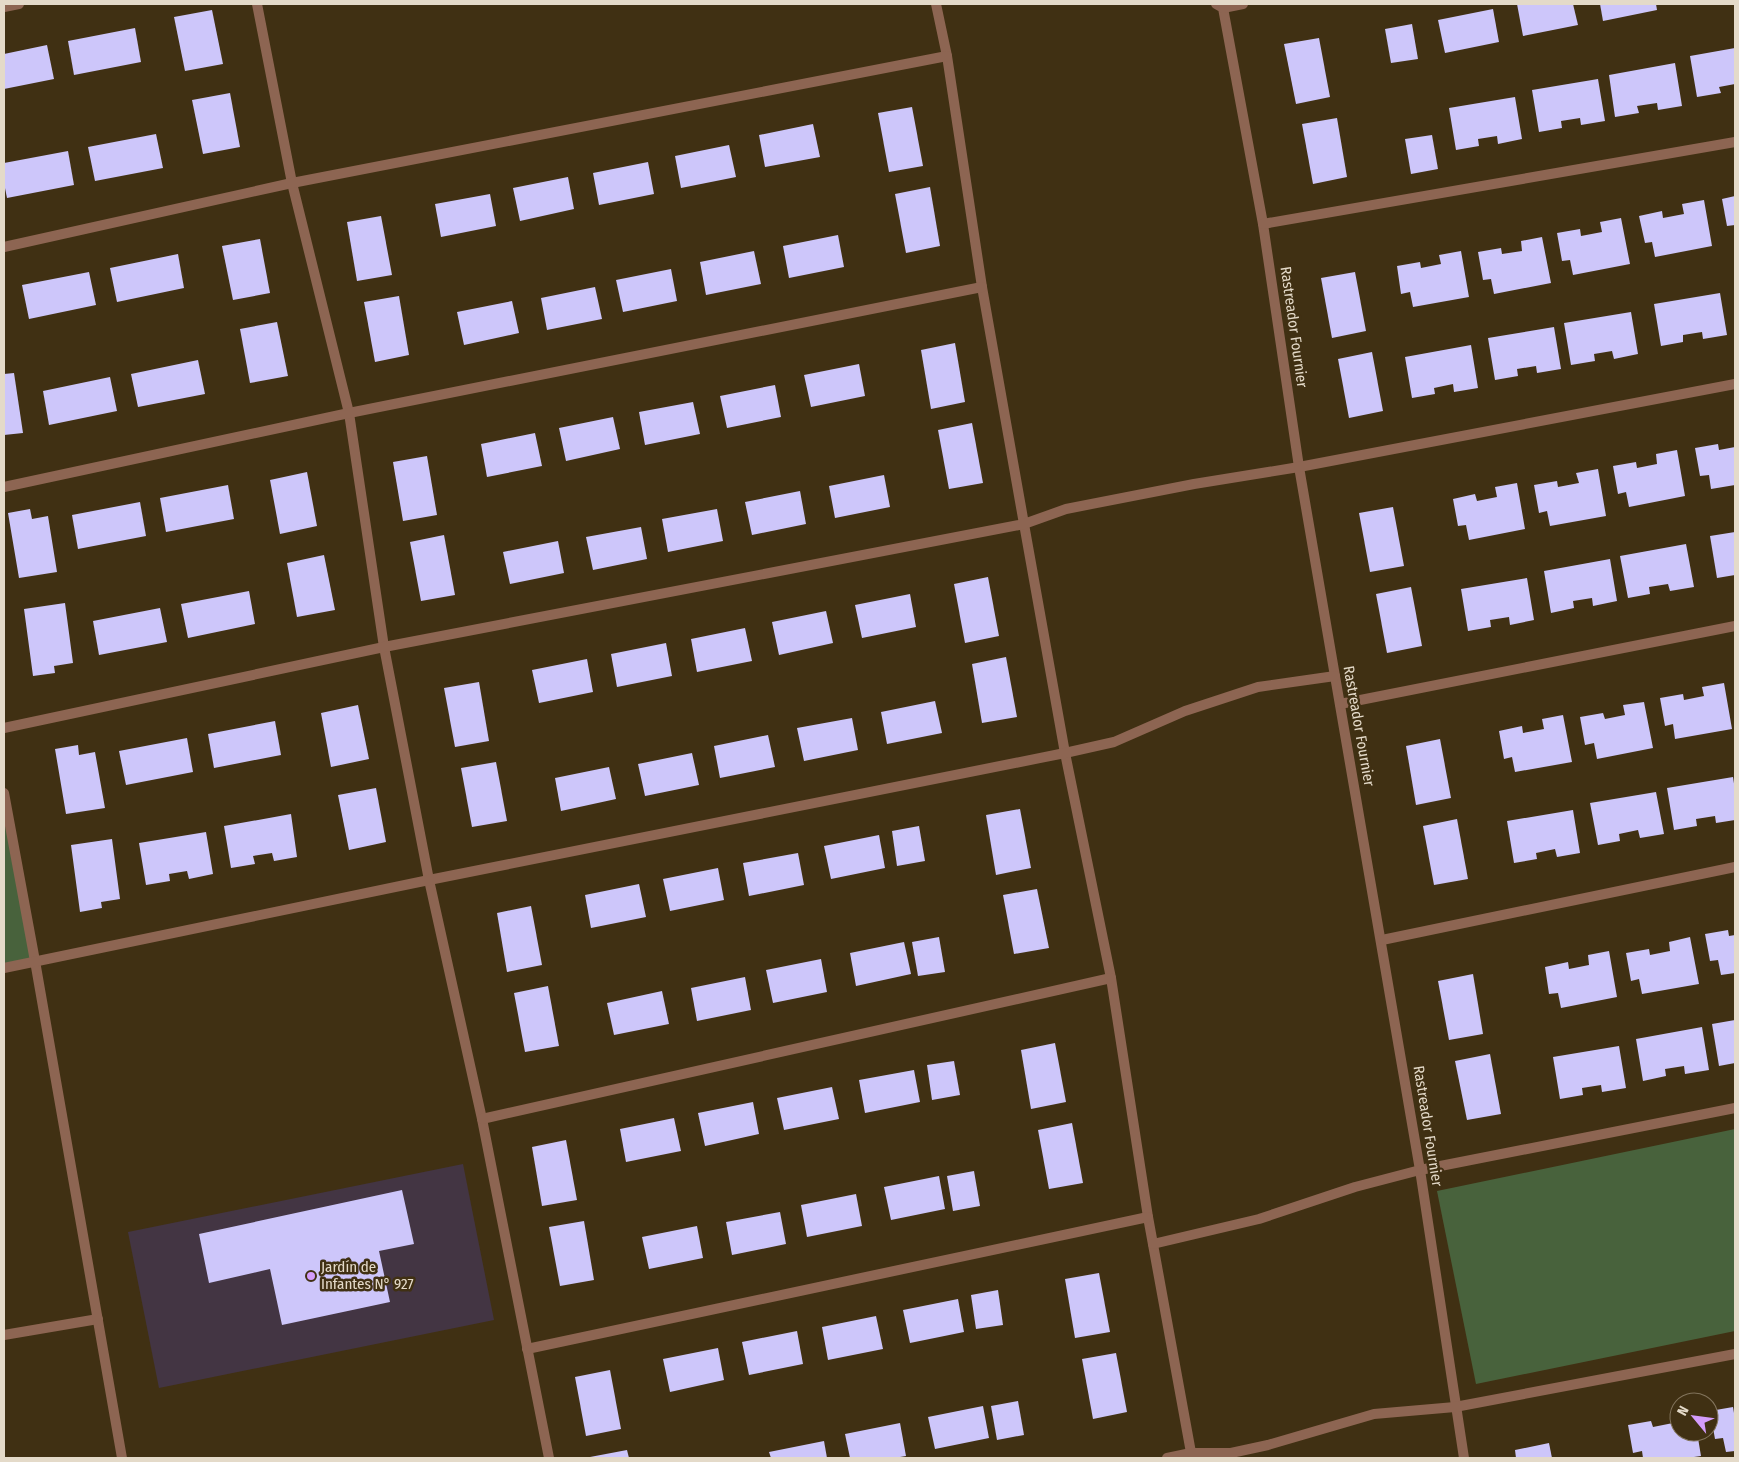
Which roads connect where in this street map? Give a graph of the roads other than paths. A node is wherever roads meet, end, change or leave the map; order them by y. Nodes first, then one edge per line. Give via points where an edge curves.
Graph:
1 (19, 4) edge
2 (257, 4) edge
3 (936, 4) edge
4 (1243, 4) edge
5 (1219, 6) edge
6 (4, 7) edge
7 (946, 56) junction
8 (1735, 142) edge
9 (292, 183) junction
10 (1264, 224) junction
11 (4, 247) edge
12 (982, 287) junction
13 (1735, 384) edge
14 (349, 413) junction
15 (1299, 467) junction
16 (4, 486) edge
17 (1024, 524) junction
18 (1735, 626) edge
19 (384, 647) junction
20 (1335, 676) junction
21 (1340, 704) junction
22 (4, 728) edge
23 (1065, 753) junction
24 (4, 793) edge
25 (1735, 867) edge
26 (429, 880) junction
27 (1382, 940) junction
28 (35, 961) junction
29 (4, 968) edge
30 (1111, 978) junction
31 (1735, 1108) edge
32 (482, 1119) junction
33 (1420, 1170) junction
34 (1148, 1217) junction
35 (1153, 1244) junction
36 (98, 1319) junction
37 (4, 1335) edge
38 (527, 1349) junction
39 (1735, 1354) edge
40 (1455, 1407) junction
41 (1192, 1456) edge
42 (122, 1458) edge
43 (549, 1458) edge
44 (1167, 1458) edge
45 (1464, 1458) edge

1 - 6 street
2 - 9 street
3 - 7 street
4 - 5 street
5 - 10 street, Rastreador Fournier
7 - 9 street
7 - 12 street
8 - 10 street
9 - 11 street
9 - 14 street
10 - 15 street, Rastreador Fournier
12 - 14 street
12 - 17 street
13 - 15 street
14 - 16 street
14 - 19 street
15 - 17 street via 1066,509
15 - 20 street, Rastreador Fournier
17 - 19 street
17 - 23 street
18 - 21 street
19 - 22 street
19 - 26 street
20 - 21 street, Rastreador Fournier
20 - 23 street via 1258,687 1185,711 1114,742
21 - 27 street, Rastreador Fournier
23 - 26 street
23 - 30 street
24 - 28 street
25 - 27 street
26 - 28 street
26 - 32 street
27 - 33 street, Rastreador Fournier
28 - 29 street
28 - 36 street
30 - 32 street
30 - 34 street
31 - 33 street
32 - 38 street
33 - 35 street via 1355,1187 1259,1219
33 - 40 street, Rastreador Fournier
34 - 35 street
34 - 38 street
35 - 41 street
36 - 37 street
36 - 42 street
38 - 43 street
39 - 40 street
40 - 41 street via 1374,1414 1268,1445 1231,1453
40 - 45 street, Rastreador Fournier
41 - 44 street

